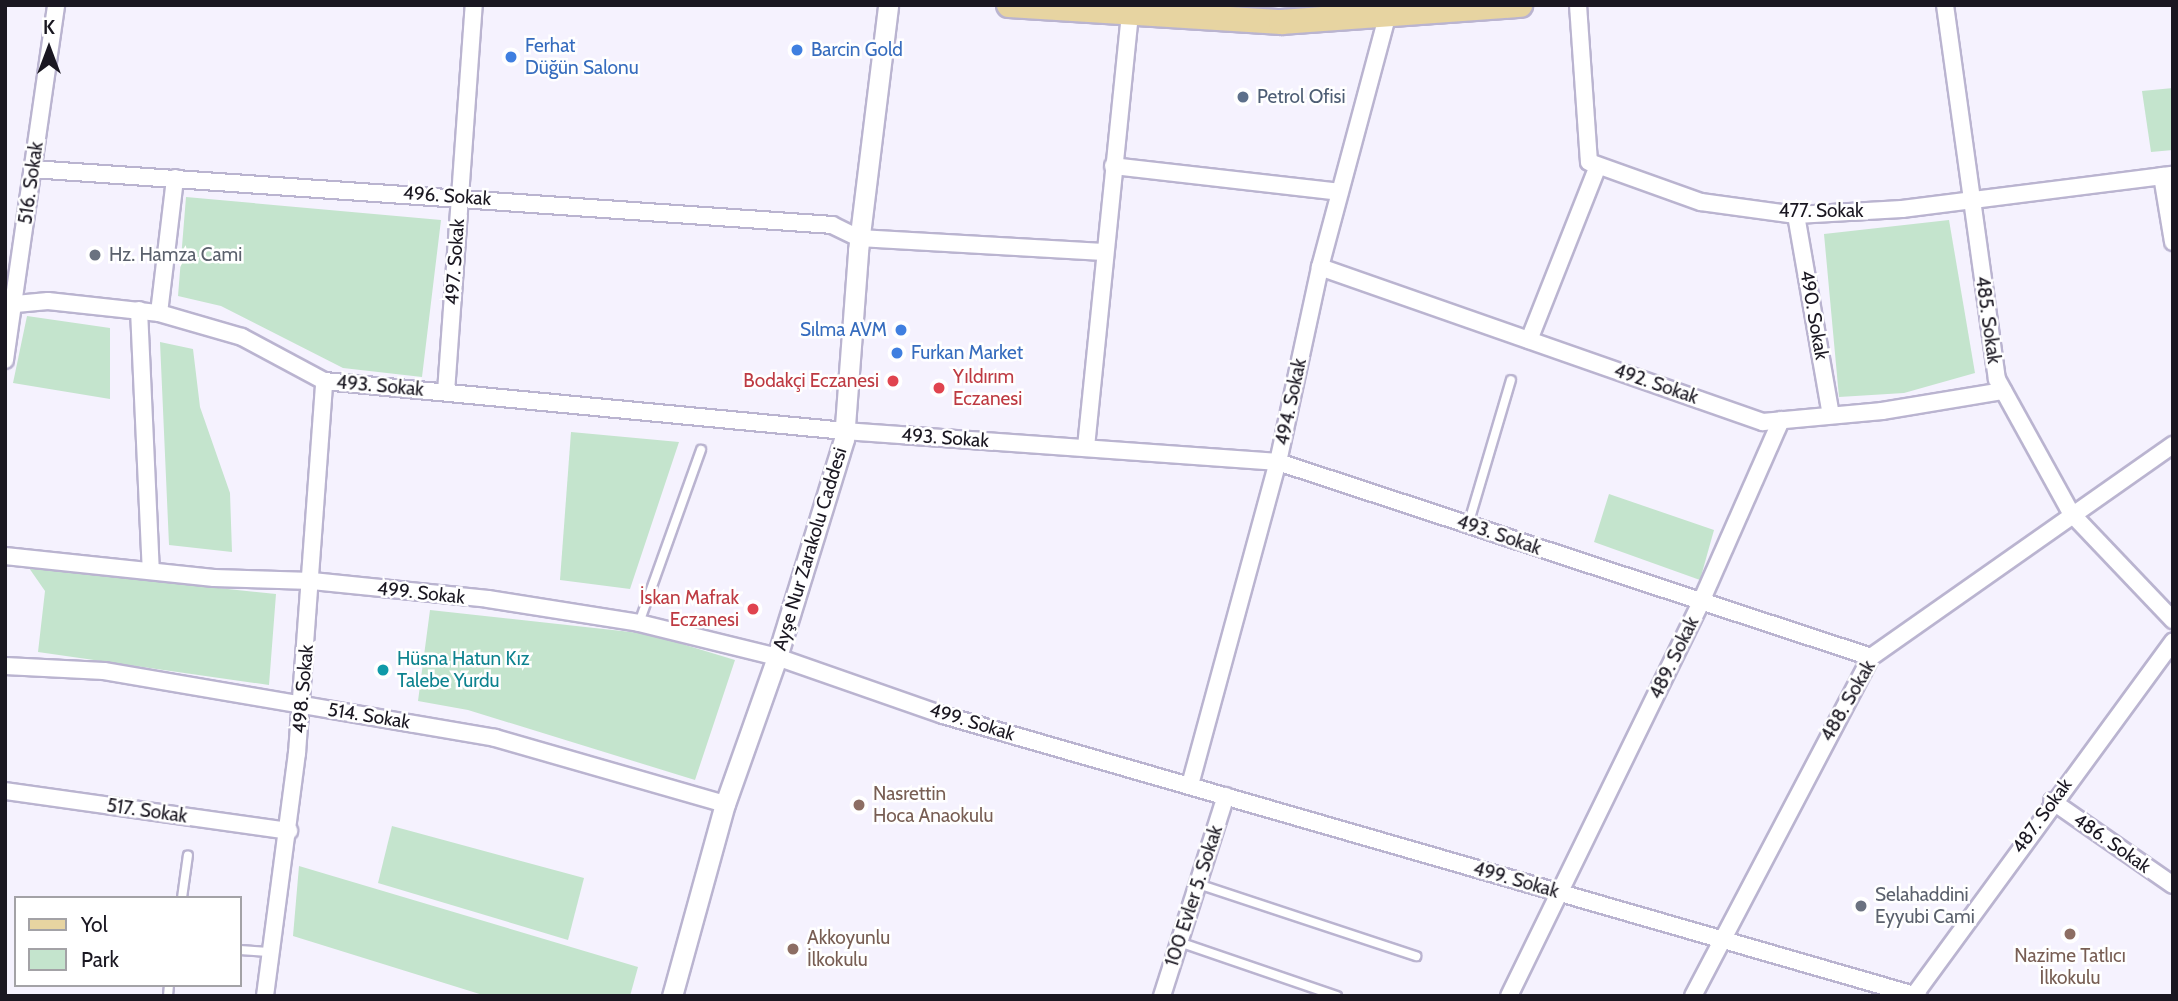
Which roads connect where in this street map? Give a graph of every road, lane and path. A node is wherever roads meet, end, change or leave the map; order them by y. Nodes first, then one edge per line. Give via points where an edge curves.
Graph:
1 (56, 5) edge
2 (474, 5) edge
3 (888, 5) edge
4 (1009, 5) edge
5 (1520, 5) edge
6 (1578, 5) edge
7 (1945, 5) edge
8 (1130, 12) junction
9 (1387, 17) junction
10 (1113, 166) junction
11 (1598, 166) junction
12 (32, 169) junction
13 (2167, 176) edge
14 (174, 178) junction
15 (1340, 192) junction
16 (460, 196) junction
17 (1972, 201) junction
18 (1796, 215) junction
19 (859, 238) junction
20 (2173, 242) edge
21 (1104, 252) junction
22 (1320, 267) junction
23 (10, 305) edge
24 (139, 310) junction
25 (159, 313) junction
26 (1529, 340) junction
27 (5, 360) edge
28 (1511, 380) dead end
29 (324, 381) junction
30 (2003, 391) junction
31 (446, 392) junction
32 (1831, 415) junction
33 (1781, 420) junction
34 (845, 431) junction
35 (2173, 445) edge
36 (1086, 447) junction
37 (701, 450) dead end
38 (1278, 462) junction
39 (2071, 513) junction
40 (1468, 525) junction
41 (5, 556) edge
42 (151, 571) junction
43 (312, 582) junction
44 (1700, 604) junction
45 (2173, 620) edge
46 (639, 623) junction
47 (2173, 641) edge
48 (777, 657) junction
49 (1871, 657) junction
50 (5, 666) edge
51 (301, 706) junction
52 (1189, 785) junction
53 (5, 791) edge
54 (1226, 796) junction
55 (2052, 801) junction
56 (725, 804) junction
57 (289, 831) junction
58 (188, 855) dead end
59 (1198, 884) junction
60 (2173, 884) edge
61 (1559, 893) junction
62 (182, 896) edge
63 (1724, 937) junction
64 (1179, 942) junction
65 (242, 950) edge
66 (272, 952) junction
67 (1416, 956) dead end
68 (1916, 995) edge
69 (265, 996) edge
70 (672, 996) edge
71 (1162, 996) edge
72 (1337, 996) edge
73 (1509, 996) edge
74 (1693, 996) edge

1 - 12 street, 516. Sokak
2 - 16 street, 497. Sokak
3 - 19 street, Ayşe Nur Zarakolu Caddesi
4 - 8 main road
5 - 9 main road
6 - 11 street via 1589,162
7 - 17 street, 485. Sokak
8 - 9 main road via 1281,22
8 - 10 street
9 - 15 street, 494. Sokak
10 - 15 street
10 - 21 street
11 - 18 street, 477. Sokak via 1701,202
11 - 26 street
12 - 14 street, 496. Sokak
12 - 23 street, 516. Sokak
13 - 17 street, 477. Sokak
13 - 20 street
14 - 16 street, 496. Sokak
14 - 25 street
15 - 22 street, 494. Sokak
16 - 19 street, 496. Sokak via 832,225
16 - 31 street, 497. Sokak
17 - 18 street, 477. Sokak
17 - 30 street, 485. Sokak via 1997,379
18 - 32 street, 490. Sokak
19 - 21 street, 496. Sokak
19 - 34 street, Ayşe Nur Zarakolu Caddesi
21 - 36 street
22 - 26 street, 492. Sokak
22 - 38 street, 494. Sokak
23 - 24 street, 493. Sokak via 48,301
23 - 27 street, 516. Sokak
24 - 25 street, 493. Sokak
24 - 42 street
25 - 29 street, 493. Sokak via 242,337
26 - 33 street, 492. Sokak via 1763,422
28 - 40 lane
29 - 31 street, 493. Sokak
29 - 43 street, 498. Sokak
30 - 32 street, 492. Sokak
30 - 39 street, 485. Sokak
31 - 34 street, 493. Sokak
32 - 33 street, 492. Sokak
33 - 44 street, 489. Sokak
34 - 36 street, 493. Sokak
34 - 48 street, Ayşe Nur Zarakolu Caddesi
35 - 39 street, 488. Sokak
36 - 38 street, 493. Sokak
37 - 46 lane
38 - 40 street, 493. Sokak
38 - 52 street, 494. Sokak
39 - 45 street, 485. Sokak
39 - 49 street, 488. Sokak
40 - 44 street, 493. Sokak
41 - 42 street, 499. Sokak
42 - 43 street, 499. Sokak
43 - 46 street, 499. Sokak via 488,599
43 - 51 street, 498. Sokak
44 - 49 street, 493. Sokak
44 - 61 street, 489. Sokak
46 - 48 street, 499. Sokak
47 - 55 street, 487. Sokak
48 - 52 street, 499. Sokak via 943,715
48 - 56 street, Ayşe Nur Zarakolu Caddesi
49 - 63 street, 488. Sokak
50 - 51 street, 514. Sokak via 104,671
51 - 56 street, 514. Sokak via 495,738
51 - 57 street, 498. Sokak
52 - 54 street, 499. Sokak
53 - 57 street, 517. Sokak
54 - 59 street, 100 Evler 5. Sokak
54 - 61 street, 499. Sokak
55 - 60 street, 486. Sokak
55 - 68 street, 487. Sokak
56 - 70 street, Ayşe Nur Zarakolu Caddesi
57 - 66 street, 498. Sokak
58 - 62 lane
59 - 64 street, 100 Evler 5. Sokak
59 - 67 lane
61 - 63 street, 499. Sokak
61 - 73 street, 489. Sokak
63 - 68 street, 499. Sokak
63 - 74 street, 488. Sokak
64 - 71 street, 100 Evler 5. Sokak
64 - 72 lane
65 - 66 lane
66 - 69 street, 498. Sokak

